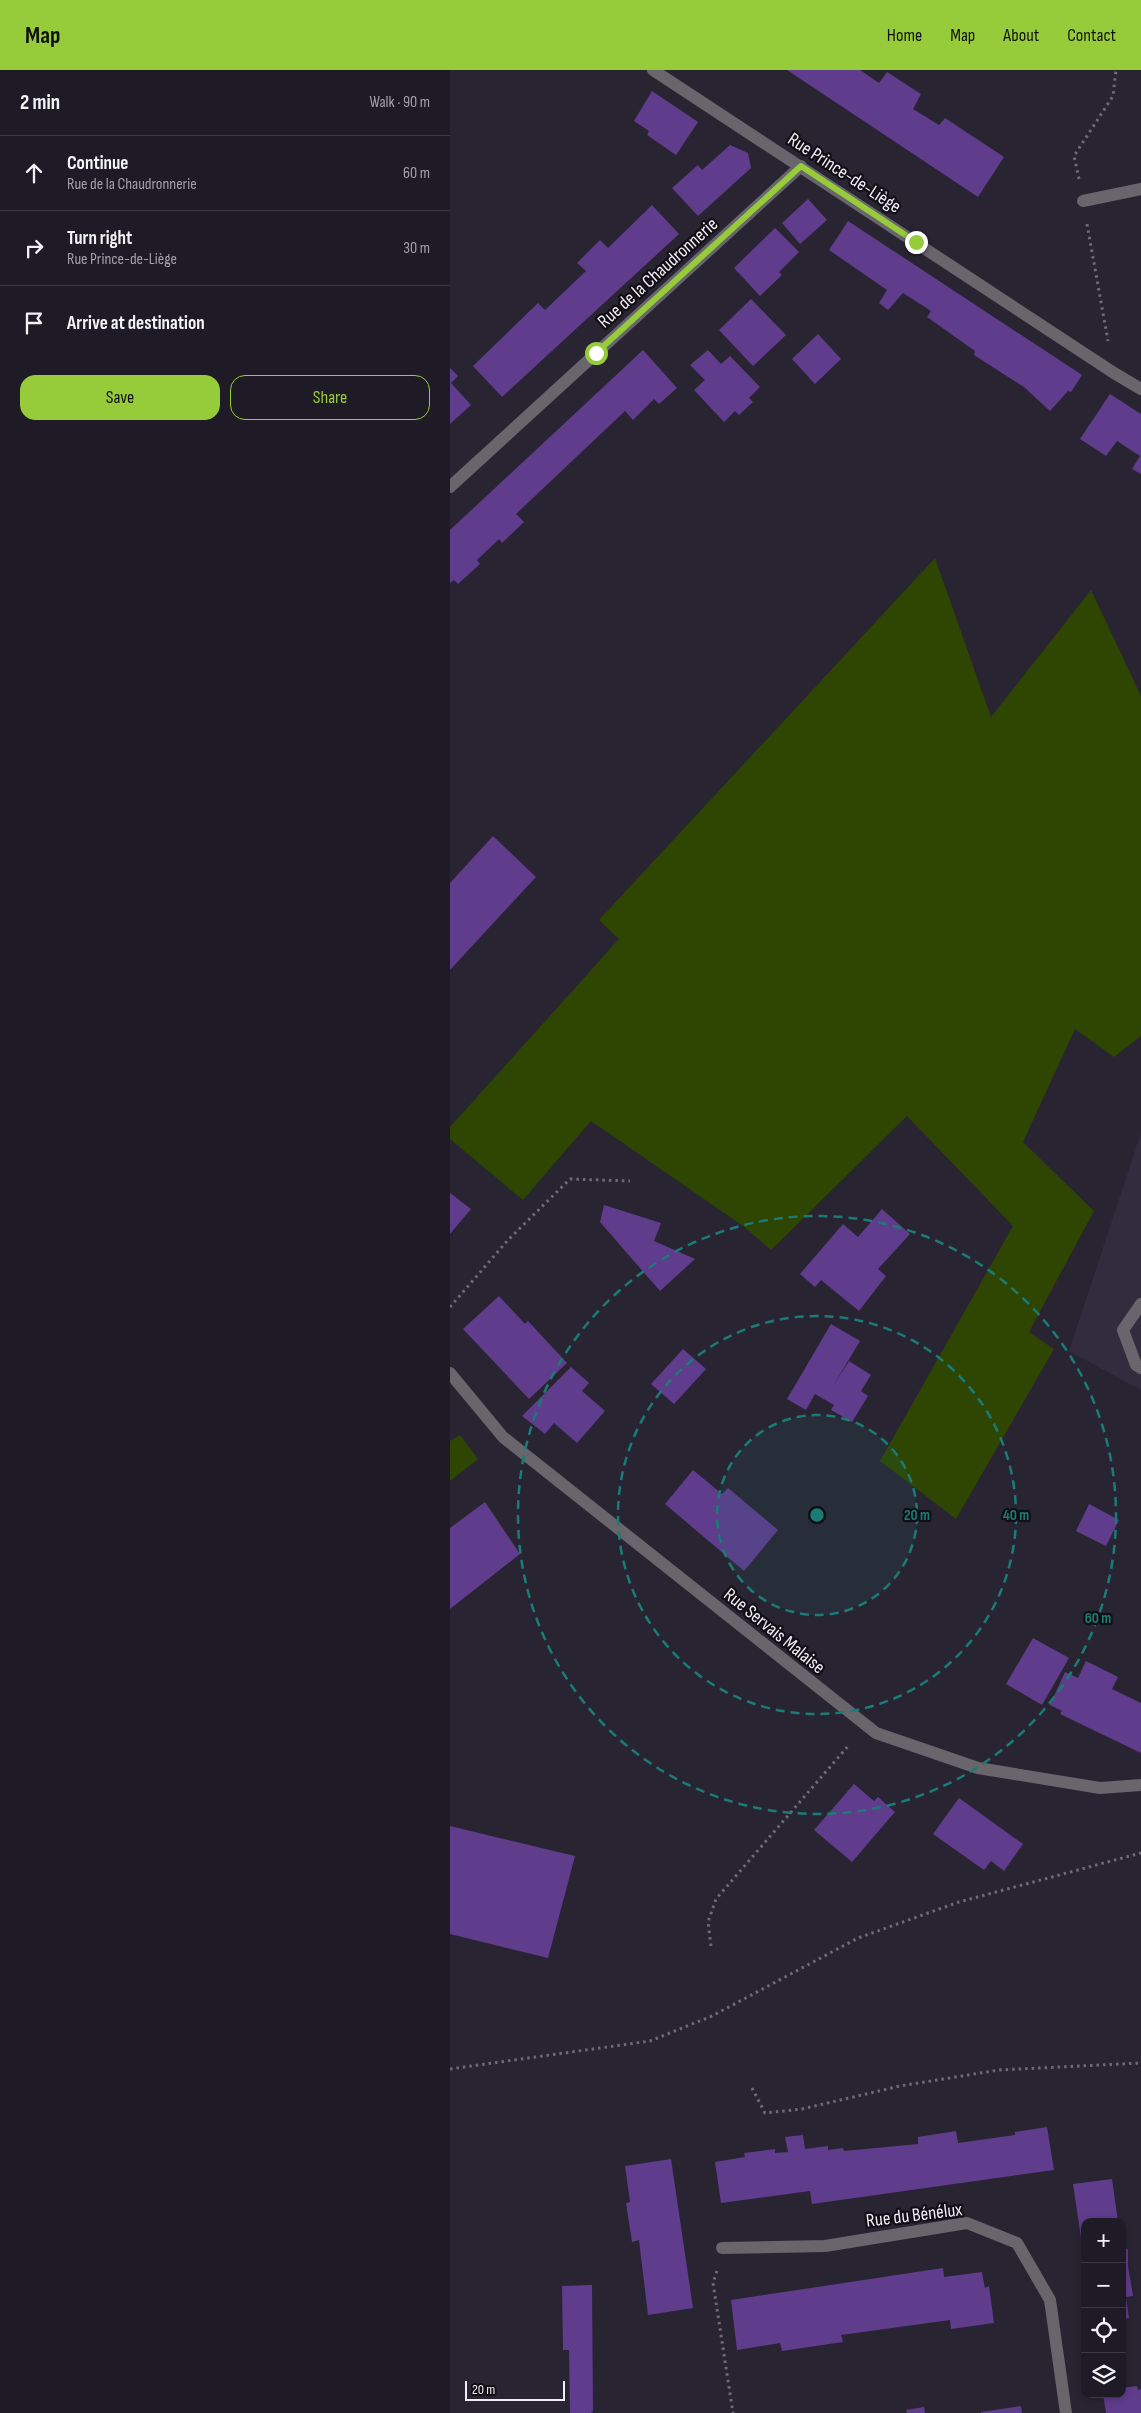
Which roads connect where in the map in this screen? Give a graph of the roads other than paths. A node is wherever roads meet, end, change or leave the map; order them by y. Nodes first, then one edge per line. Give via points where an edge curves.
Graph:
1 (653, 70) edge
2 (801, 166) junction
3 (1141, 189) edge
4 (1083, 201) dead end
5 (1141, 389) edge
6 (450, 487) edge
7 (1141, 1304) edge
8 (1141, 1368) edge
9 (450, 1372) edge
10 (1141, 1785) edge
11 (722, 2248) road end
12 (1066, 2413) edge

1 - 2 street, Rue Prince-de-Liège
2 - 5 street, Rue Prince-de-Liège
2 - 6 street, Rue de la Chaudronnerie
3 - 4 street
7 - 8 street via 1123,1330 1136,1366
9 - 10 street, Rue Servais Malaise via 504,1437 876,1733 978,1768 1100,1788
11 - 12 street, Rue du Bénélux via 825,2246 968,2223 1017,2243 1050,2300

